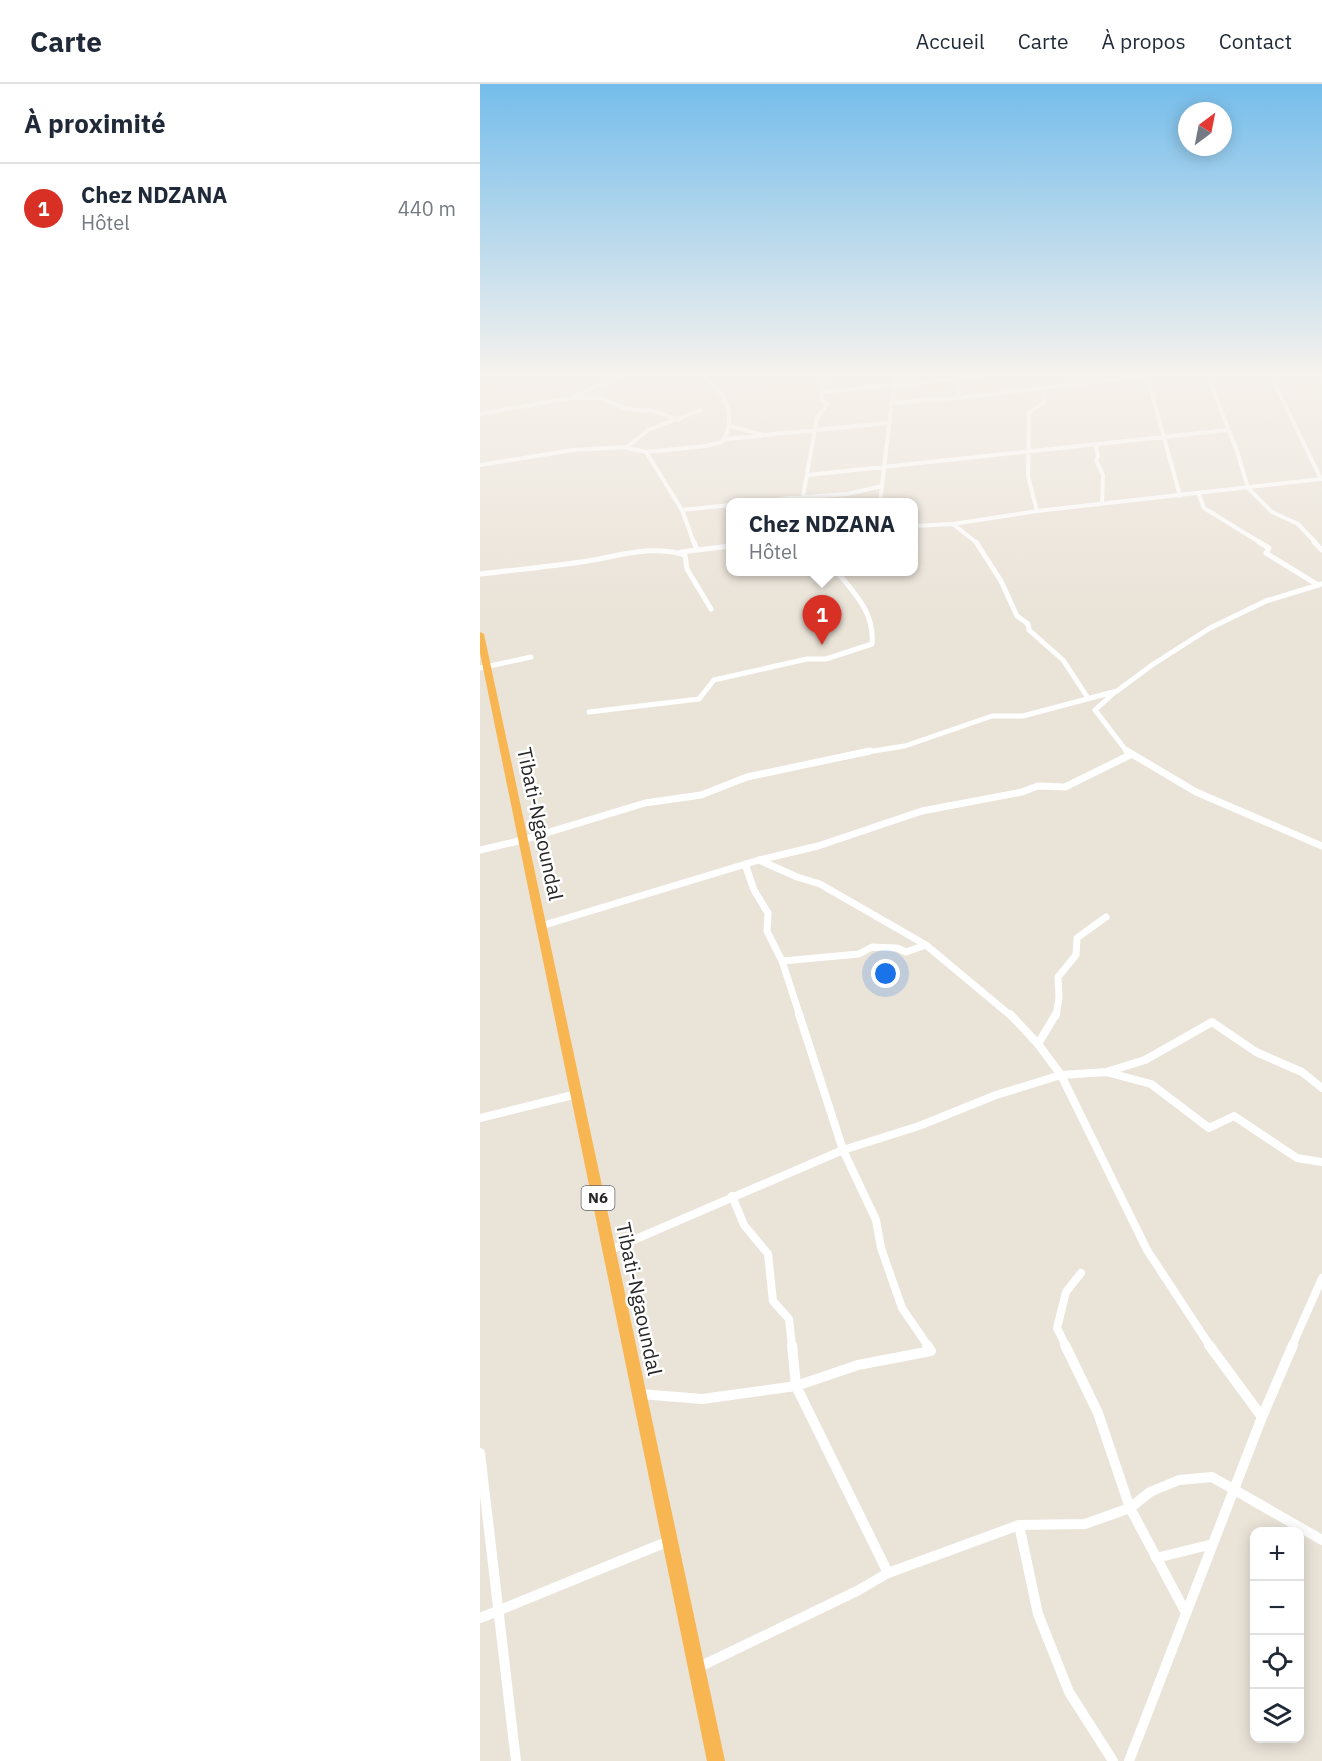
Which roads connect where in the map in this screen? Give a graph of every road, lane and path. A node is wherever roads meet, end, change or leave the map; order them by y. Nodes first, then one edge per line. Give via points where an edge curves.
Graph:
1 (544, 454) edge
2 (647, 454) edge
3 (812, 454) edge
4 (885, 454) edge
5 (1004, 454) edge
6 (1028, 454) edge
7 (1098, 454) edge
8 (1169, 454) edge
9 (1238, 454) edge
10 (1310, 454) edge
11 (480, 465) edge
12 (884, 466) junction
13 (808, 475) junction
14 (1322, 479) edge
15 (882, 486) junction
16 (1248, 488) junction
17 (1199, 495) junction
18 (1180, 496) junction
19 (804, 498) edge
20 (822, 498) edge
21 (880, 498) edge
22 (1102, 504) junction
23 (726, 506) edge
24 (682, 510) junction
25 (1037, 511) junction
26 (953, 524) junction
27 (918, 526) edge
28 (726, 546) edge
29 (697, 550) junction
30 (1322, 550) edge
31 (675, 553) junction
32 (480, 574) edge
33 (840, 576) edge
34 (1320, 584) edge
35 (711, 609) dead end
36 (480, 634) edge
37 (531, 657) dead end
38 (483, 667) edge
39 (1116, 691) junction
40 (1088, 698) junction
41 (589, 712) dead end
42 (1130, 755) junction
43 (523, 840) junction
44 (1322, 846) edge
45 (480, 850) edge
46 (759, 860) junction
47 (745, 864) junction
48 (1106, 917) dead end
49 (541, 926) junction
50 (926, 945) junction
51 (782, 961) junction
52 (1038, 1044) junction
53 (1106, 1072) junction
54 (1061, 1075) junction
55 (1322, 1088) edge
56 (577, 1094) junction
57 (480, 1118) edge
58 (843, 1150) junction
59 (1322, 1162) edge
60 (732, 1196) junction
61 (608, 1251) junction
62 (1081, 1273) dead end
63 (1322, 1278) edge
64 (796, 1386) junction
65 (640, 1394) junction
66 (1262, 1417) junction
67 (480, 1453) edge
68 (1234, 1490) junction
69 (1130, 1508) junction
70 (1019, 1525) junction
71 (1322, 1540) edge
72 (669, 1541) junction
73 (1213, 1544) junction
74 (1156, 1558) junction
75 (888, 1573) junction
76 (498, 1611) junction
77 (1186, 1613) junction
78 (480, 1618) edge
79 (697, 1668) junction
80 (516, 1761) edge
81 (717, 1761) edge
82 (1113, 1761) edge
83 (1129, 1761) edge

1 - 11 street
2 - 24 street
3 - 13 street
4 - 12 street
5 - 12 street
6 - 25 street via 1029,486
7 - 22 street
8 - 18 street
9 - 16 street
10 - 14 street
12 - 13 street
12 - 15 street
13 - 19 street
14 - 16 street
15 - 20 street
15 - 21 street
16 - 17 street
16 - 30 street via 1272,512 1298,524
17 - 18 street
17 - 34 street via 1204,508 1269,548 1266,553
18 - 22 street
22 - 25 street
23 - 24 street
24 - 29 street
25 - 26 street
26 - 27 street
26 - 40 street via 976,542 1017,616 1063,660
28 - 29 street
29 - 31 street
31 - 32 street via 657,551
31 - 35 street via 685,555 687,569
33 - 41 street via 858,599 875,632 872,644 826,659 714,680 699,699
34 - 39 street via 1266,601 1210,628
36 - 38 highway, Tibati-Ngaoundal / N6
37 - 38 street
38 - 43 highway, Tibati-Ngaoundal / N6
39 - 40 street
39 - 42 street via 1095,710
40 - 43 street via 1023,716 992,716 905,746 747,777 700,795 654,801
42 - 44 street via 1196,792
42 - 46 street via 1065,787 1038,786 922,811 818,846
43 - 45 street
43 - 49 highway, Tibati-Ngaoundal / N6
46 - 47 street
46 - 50 street via 802,881 820,884
47 - 49 street
47 - 51 street via 753,890 768,913 767,931
48 - 52 street via 1077,938 1076,955 1058,977 1056,1019
49 - 56 highway, Tibati-Ngaoundal / N6
50 - 51 street via 906,952 872,947 859,954
50 - 52 street via 1014,1018
51 - 58 street
52 - 54 street
53 - 54 street
53 - 55 street via 1145,1060 1212,1022 1256,1052 1302,1072
53 - 59 street via 1151,1084 1209,1128 1234,1116 1297,1158
54 - 58 street
54 - 66 street via 1148,1250 1197,1328
56 - 57 street
56 - 61 highway, Tibati-Ngaoundal / N6
58 - 60 street
58 - 64 street via 876,1220 881,1248 902,1308 931,1351 858,1365
60 - 61 street
60 - 64 street via 744,1226 768,1254 773,1301 789,1319
61 - 65 highway, Tibati-Ngaoundal / N6
62 - 69 street via 1066,1292 1057,1328 1098,1413
63 - 66 street
64 - 65 street via 702,1400
64 - 75 street
65 - 72 highway, Tibati-Ngaoundal / N6
66 - 68 street
67 - 76 street
68 - 69 street via 1212,1477 1179,1480 1150,1492
68 - 71 street
68 - 73 street
69 - 70 street via 1085,1524
69 - 74 street
70 - 75 street
70 - 82 street via 1038,1614 1064,1681
72 - 76 street
72 - 79 highway, Tibati-Ngaoundal / N6
73 - 74 street
73 - 77 street
74 - 77 street
75 - 79 street
76 - 78 street
76 - 80 street
77 - 83 street
79 - 81 highway, Tibati-Ngaoundal / N6

